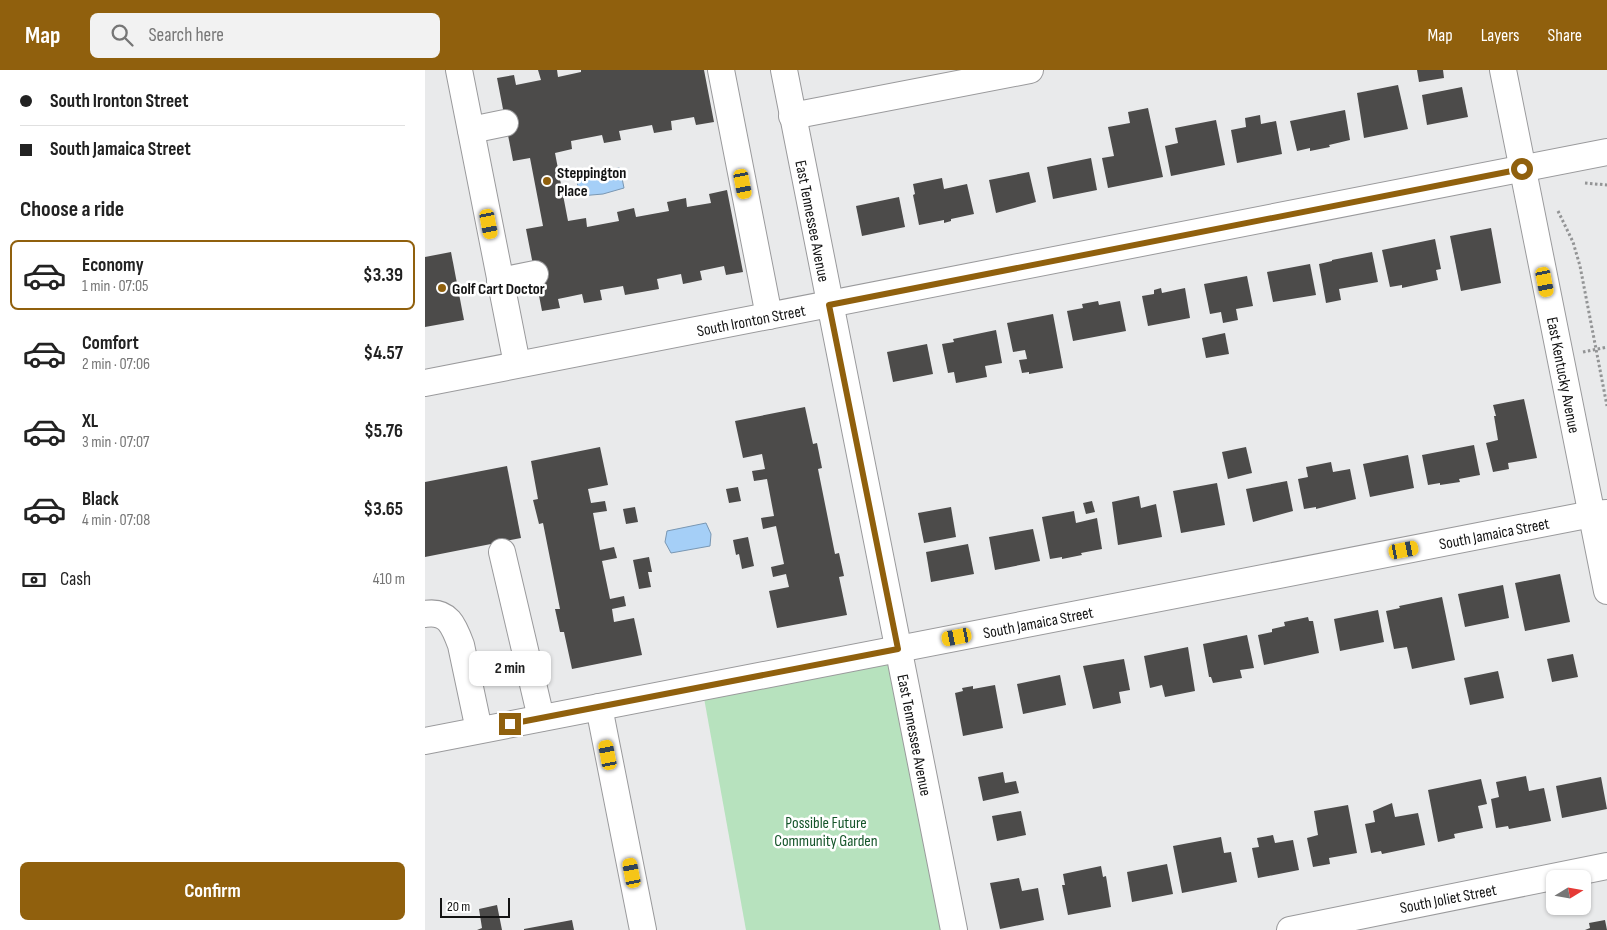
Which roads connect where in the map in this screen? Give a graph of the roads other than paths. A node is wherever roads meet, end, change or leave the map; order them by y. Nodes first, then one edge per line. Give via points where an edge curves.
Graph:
1 (459, 70) edge
2 (721, 70) edge
3 (784, 70) edge
4 (1030, 70) edge
5 (1503, 70) edge
6 (792, 116) junction
7 (505, 123) dead end
8 (471, 130) junction
9 (1607, 152) edge
10 (1522, 169) junction
11 (535, 274) dead end
12 (500, 281) junction
13 (829, 305) junction
14 (769, 316) junction
15 (517, 364) junction
16 (425, 382) edge
17 (1599, 514) edge
18 (502, 552) dead end
19 (1607, 591) edge
20 (425, 614) edge
21 (898, 649) junction
22 (599, 707) junction
23 (541, 718) junction
24 (479, 730) junction
25 (425, 741) edge
26 (1607, 866) edge
27 (643, 930) edge
28 (954, 930) edge
29 (1290, 930) edge

1 - 8 street
2 - 14 street
3 - 6 street, East Tennessee Avenue
4 - 6 street
5 - 10 street, East Kentucky Avenue
6 - 13 street, East Tennessee Avenue
7 - 8 street
8 - 12 street
9 - 10 street, South Ironton Street
10 - 13 street, South Ironton Street
10 - 17 street, East Kentucky Avenue
11 - 12 street
12 - 15 street
13 - 14 street, South Ironton Street
13 - 21 street, East Tennessee Avenue
14 - 15 street, South Ironton Street
15 - 16 street, South Ironton Street
17 - 19 street, East Kentucky Avenue
17 - 21 street, South Jamaica Street
18 - 23 street
20 - 24 street via 439,613 447,618 457,633
21 - 22 street, South Jamaica Street
21 - 28 street, East Tennessee Avenue
22 - 23 street, South Jamaica Street
22 - 27 street
23 - 24 street, South Jamaica Street
24 - 25 street, South Jamaica Street
26 - 29 street, South Joliet Street

